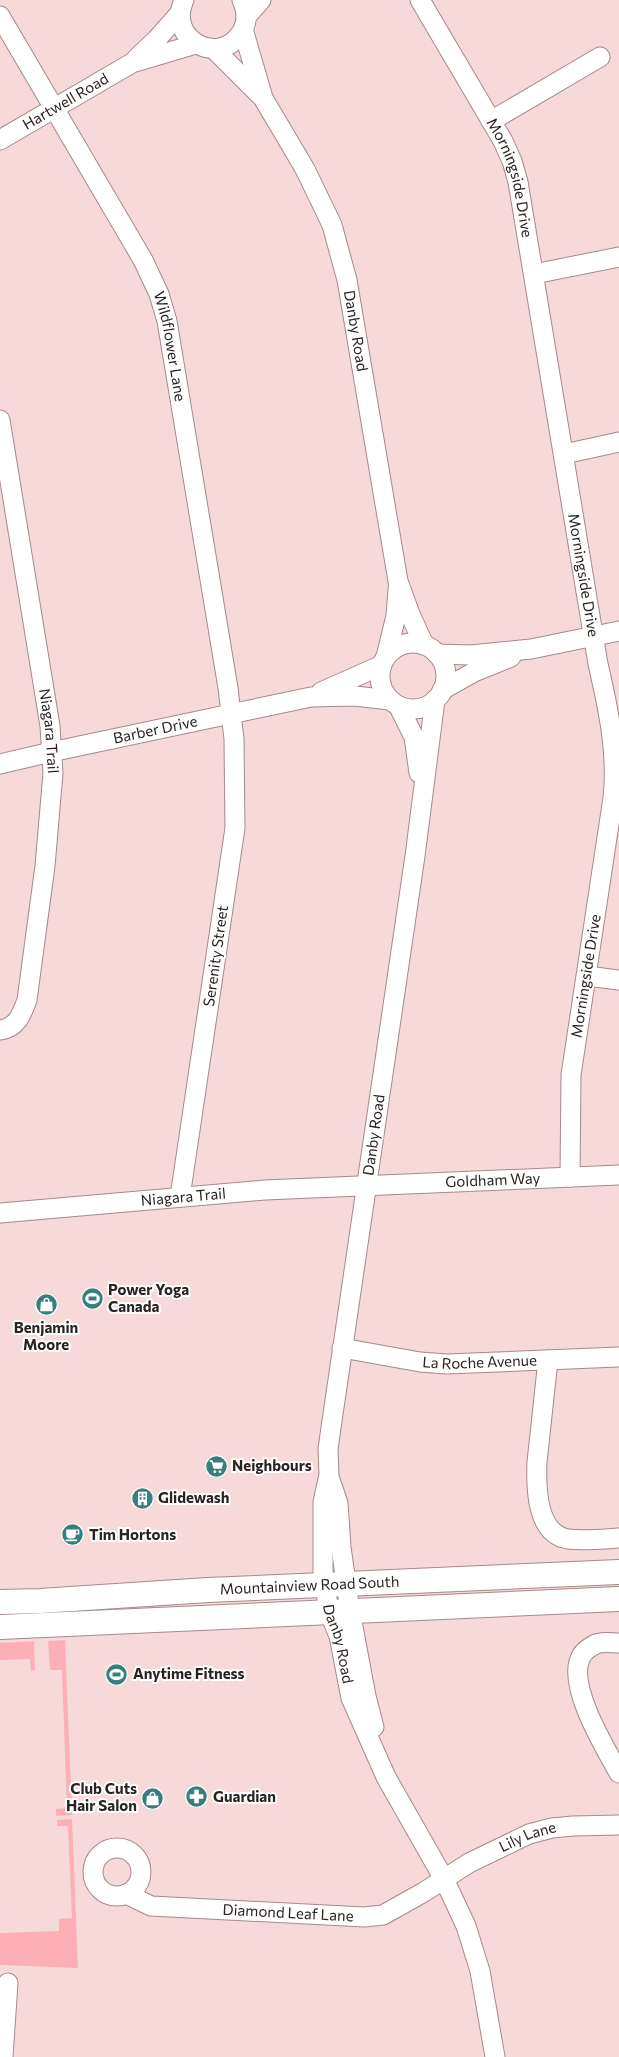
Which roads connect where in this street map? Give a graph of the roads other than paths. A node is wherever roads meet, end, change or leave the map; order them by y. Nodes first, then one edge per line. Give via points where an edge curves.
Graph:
1 (261, 0) edge
2 (420, 0) edge
3 (183, 4) edge
4 (244, 15) edge
5 (0, 16) edge
6 (205, 46) junction
7 (600, 57) dead end
8 (132, 63) junction
9 (263, 98) junction
10 (54, 108) junction
11 (491, 121) junction
12 (0, 140) edge
13 (619, 257) edge
14 (534, 274) junction
15 (0, 420) edge
16 (619, 442) edge
17 (564, 454) junction
18 (398, 580) junction
19 (619, 631) edge
20 (594, 636) junction
21 (531, 649) junction
22 (431, 650) junction
23 (384, 661) junction
24 (439, 695) junction
25 (311, 697) junction
26 (394, 703) junction
27 (231, 714) junction
28 (51, 752) junction
29 (0, 764) edge
30 (422, 794) junction
31 (616, 799) edge
32 (587, 976) junction
33 (619, 980) edge
34 (0, 1030) edge
35 (619, 1175) edge
36 (570, 1177) junction
37 (367, 1186) junction
38 (180, 1197) junction
39 (0, 1213) edge
40 (342, 1348) junction
41 (619, 1357) edge
42 (548, 1360) junction
43 (619, 1538) edge
44 (619, 1572) edge
45 (335, 1584) junction
46 (619, 1599) edge
47 (0, 1602) edge
48 (340, 1612) junction
49 (0, 1627) edge
50 (619, 1642) edge
51 (619, 1773) edge
52 (619, 1825) edge
53 (444, 1879) junction
54 (126, 1894) dead end
55 (8, 1983) dead end
56 (2, 2031) edge
57 (3, 2057) edge
58 (495, 2057) edge

1 - 4 street
2 - 11 street, Morningside Drive
3 - 6 street, Danby Road via 183,30
3 - 8 street, Hartwell Road via 157,39
4 - 6 street, Hartwell Road via 231,43
4 - 9 street, Danby Road
5 - 10 street, Wildflower Lane
6 - 8 street, Hartwell Road
6 - 9 street, Danby Road
7 - 11 street
8 - 10 street, Hartwell Road
9 - 18 street, Danby Road via 305,169 332,225 347,280
10 - 12 street, Hartwell Road
10 - 27 street, Wildflower Lane via 143,260 163,306
11 - 14 street, Morningside Drive via 515,171
13 - 14 street
14 - 17 street, Morningside Drive
15 - 28 street, Niagara Trail via 50,726
16 - 17 street
17 - 20 street, Morningside Drive
18 - 22 street, Danby Road via 410,614
18 - 23 street, Danby Road via 396,616
19 - 20 street
20 - 21 street
20 - 31 street, Morningside Drive via 606,700
21 - 22 street via 471,654
21 - 24 street via 474,672
22 - 23 street via 408,644 392,651
22 - 24 street via 443,662 445,672 446,681
23 - 25 street, Barber Drive
23 - 26 street via 380,684
24 - 26 street via 428,706 418,709
24 - 30 street, Danby Road
25 - 26 street, Barber Drive via 355,696
25 - 27 street, Barber Drive
26 - 30 street, Danby Road via 414,737
27 - 28 street, Barber Drive
27 - 38 street, Serenity Street via 235,828
28 - 29 street, Barber Drive
28 - 34 street, Niagara Trail via 50,818 27,1000 16,1023
30 - 37 street, Danby Road
31 - 32 street, Morningside Drive
32 - 33 street
32 - 36 street, Morningside Drive via 571,1075
35 - 36 street, Goldham Way
36 - 37 street, Goldham Way
37 - 38 street, Niagara Trail
37 - 40 street, Danby Road
38 - 39 street, Niagara Trail
40 - 42 street, La Roche Avenue via 447,1364
40 - 45 street, Danby Road via 328,1448 329,1475 338,1503 341,1547
41 - 42 street, La Roche Avenue
42 - 43 street via 536,1476 544,1521 551,1532 567,1539
44 - 45 main road, Mountainview Road South
45 - 47 main road, Mountainview Road South
45 - 48 street, Danby Road
46 - 48 main road, Mountainview Road South
48 - 49 main road, Mountainview Road South
48 - 53 street, Danby Road via 386,1776
50 - 51 street via 598,1643 586,1650 577,1670 592,1720
52 - 53 street, Lily Lane via 538,1831 497,1848
53 - 54 street, Diamond Leaf Lane via 383,1915 364,1917 151,1906
53 - 58 street, Danby Road via 475,1953
55 - 56 street
56 - 57 street

